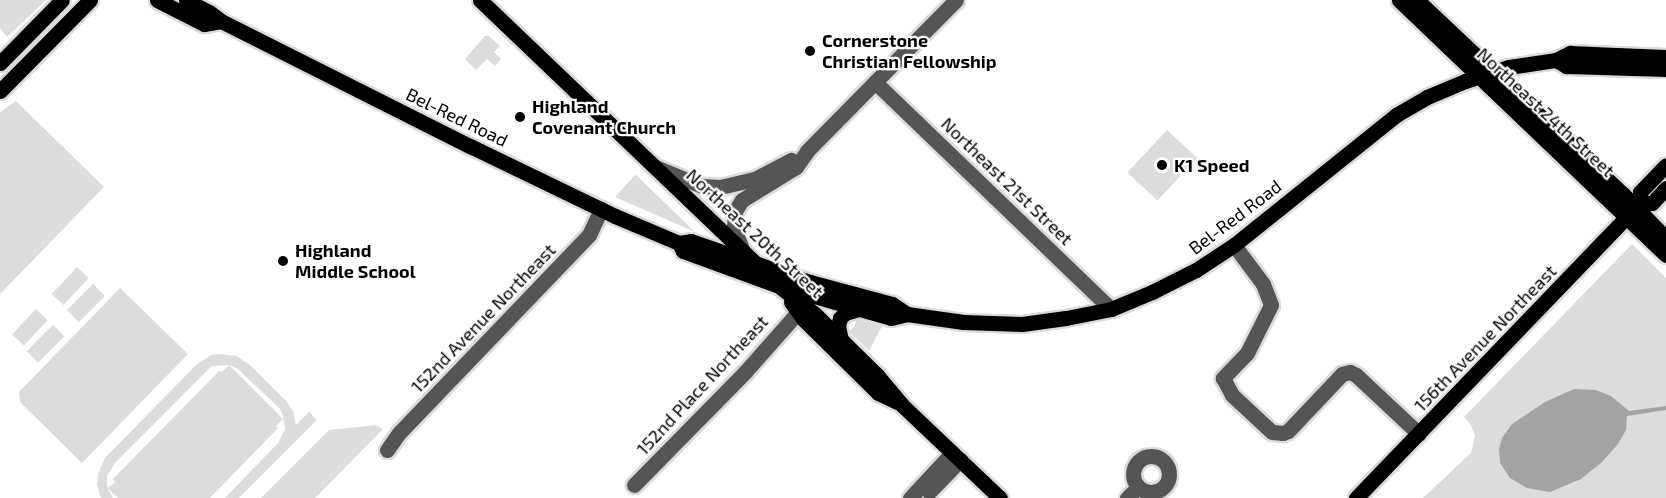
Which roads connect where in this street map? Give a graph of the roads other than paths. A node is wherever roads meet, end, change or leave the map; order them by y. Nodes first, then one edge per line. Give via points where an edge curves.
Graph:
1 (62, 0) edge
2 (90, 0) edge
3 (157, 0) edge
4 (186, 0) edge
5 (480, 0) edge
6 (956, 0) edge
7 (1399, 0) edge
8 (1417, 0) edge
9 (221, 21) junction
10 (1666, 57) edge
11 (1556, 60) junction
12 (0, 63) edge
13 (1666, 69) edge
14 (1487, 74) junction
15 (875, 82) junction
16 (0, 91) edge
17 (807, 151) junction
18 (1666, 165) edge
19 (655, 167) junction
20 (1666, 188) edge
21 (601, 209) junction
22 (1635, 209) junction
23 (1666, 238) edge
24 (679, 243) junction
25 (1234, 244) junction
26 (742, 249) junction
27 (1666, 255) edge
28 (758, 264) junction
29 (779, 286) junction
30 (859, 309) junction
31 (1111, 309) junction
32 (798, 312) junction
33 (907, 314) junction
34 (841, 340) junction
35 (903, 405) junction
36 (1419, 434) junction
37 (387, 450) dead end
38 (956, 456) junction
39 (634, 485) dead end
40 (1138, 487) dead end
41 (910, 498) edge
42 (923, 498) edge
43 (1000, 498) edge
44 (1127, 498) edge
45 (1356, 498) edge

1 - 12 main road
2 - 16 main road
3 - 9 main road, Bel-Red Road via 204,24
4 - 9 main road, Bel-Red Road
5 - 19 main road, Northeast 20th Street
6 - 15 street
7 - 14 main road, Northeast 24th Street
8 - 14 main road, Northeast 24th Street
9 - 21 main road, Bel-Red Road
10 - 11 main road, Bel-Red Road via 1570,53
11 - 13 main road, Bel-Red Road via 1566,66
11 - 14 main road, Bel-Red Road
14 - 22 main road, Northeast 24th Street
14 - 25 main road, Bel-Red Road via 1427,97 1396,115
15 - 17 street
15 - 31 street, Northeast 21st Street
17 - 19 street via 755,179 720,188 702,186
17 - 26 street via 796,167 737,206 734,228
18 - 22 main road, 156th Avenue Northeast via 1640,192
19 - 26 main road, Northeast 20th Street
20 - 22 main road, 156th Avenue Northeast via 1652,203
21 - 24 main road, Bel-Red Road
21 - 37 street, 152nd Avenue Northeast via 589,235
22 - 23 main road, Northeast 24th Street
22 - 27 main road, Northeast 24th Street
22 - 36 main road, 156th Avenue Northeast
24 - 28 main road, Bel-Red Road via 688,240
24 - 29 main road, Bel-Red Road via 683,251
25 - 31 main road, Bel-Red Road via 1196,270
25 - 36 street via 1263,284 1271,304 1247,353 1223,378 1232,395 1272,432 1282,433 1342,374 1350,372
26 - 28 main road, Northeast 20th Street
28 - 29 main road, Northeast 20th Street
28 - 33 main road, Bel-Red Road via 892,304
29 - 30 main road, Bel-Red Road
29 - 32 main road
29 - 34 main road, Northeast 20th Street
30 - 33 main road, Bel-Red Road via 891,318
30 - 34 main road via 840,318
31 - 33 main road, Bel-Red Road via 1022,324 963,322
32 - 35 main road via 878,393
32 - 39 street, 152nd Place Northeast
34 - 35 main road, Northeast 20th Street
35 - 38 main road, Northeast 20th Street
36 - 45 main road, 156th Avenue Northeast
38 - 41 street
38 - 42 street
38 - 43 main road, Northeast 20th Street
40 - 44 street

